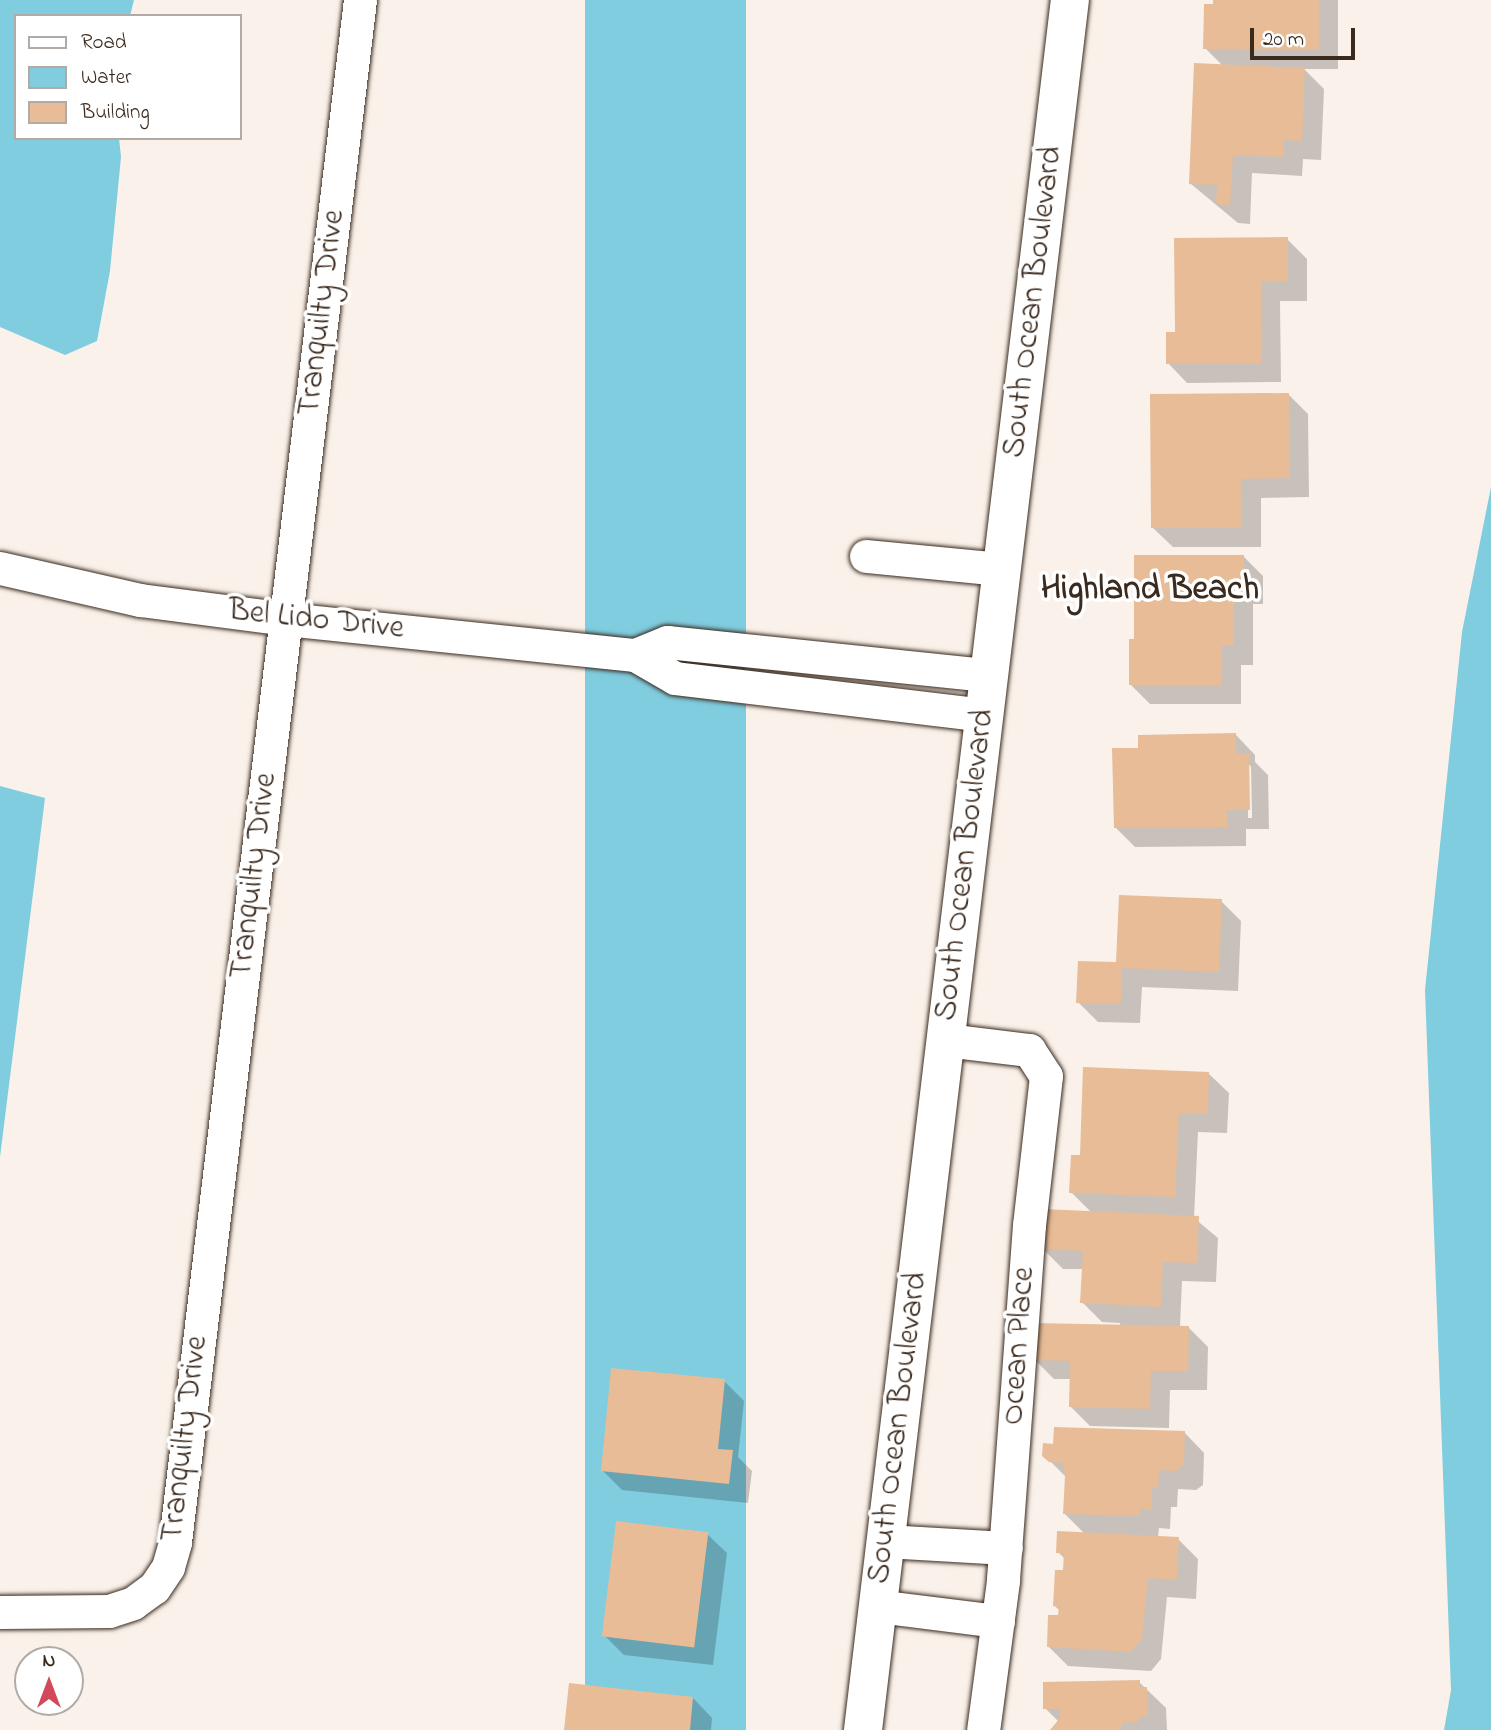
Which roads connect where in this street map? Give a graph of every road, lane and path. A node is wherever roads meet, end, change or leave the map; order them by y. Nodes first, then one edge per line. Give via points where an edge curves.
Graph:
1 (360, 0) edge
2 (1070, 0) edge
3 (866, 556) dead end
4 (0, 568) edge
5 (1002, 569) junction
6 (286, 619) junction
7 (635, 655) junction
8 (989, 675) junction
9 (984, 715) junction
10 (946, 1040) junction
11 (885, 1541) junction
12 (1006, 1548) junction
13 (877, 1606) junction
14 (0, 1612) edge
15 (998, 1621) junction
16 (863, 1730) edge
17 (983, 1730) edge

1 - 6 street, Tranquilty Drive
2 - 5 main road, South Ocean Boulevard
3 - 5 street
4 - 6 street, Bel Lido Drive via 140,600
5 - 8 main road, South Ocean Boulevard
6 - 7 street, Bel Lido Drive
6 - 14 street, Tranquilty Drive via 175,1542 168,1567 154,1588 133,1603 109,1611
7 - 8 street, Bel Lido Drive via 667,642
7 - 9 street, Bel Lido Drive via 675,678
8 - 9 main road, South Ocean Boulevard
9 - 10 main road, South Ocean Boulevard
10 - 11 main road, South Ocean Boulevard
10 - 12 street, Ocean Place via 1029,1050 1046,1076 1029,1225
11 - 12 street
11 - 13 main road, South Ocean Boulevard
12 - 15 street, Ocean Place
13 - 15 street
13 - 16 main road, South Ocean Boulevard
15 - 17 street, Ocean Place

